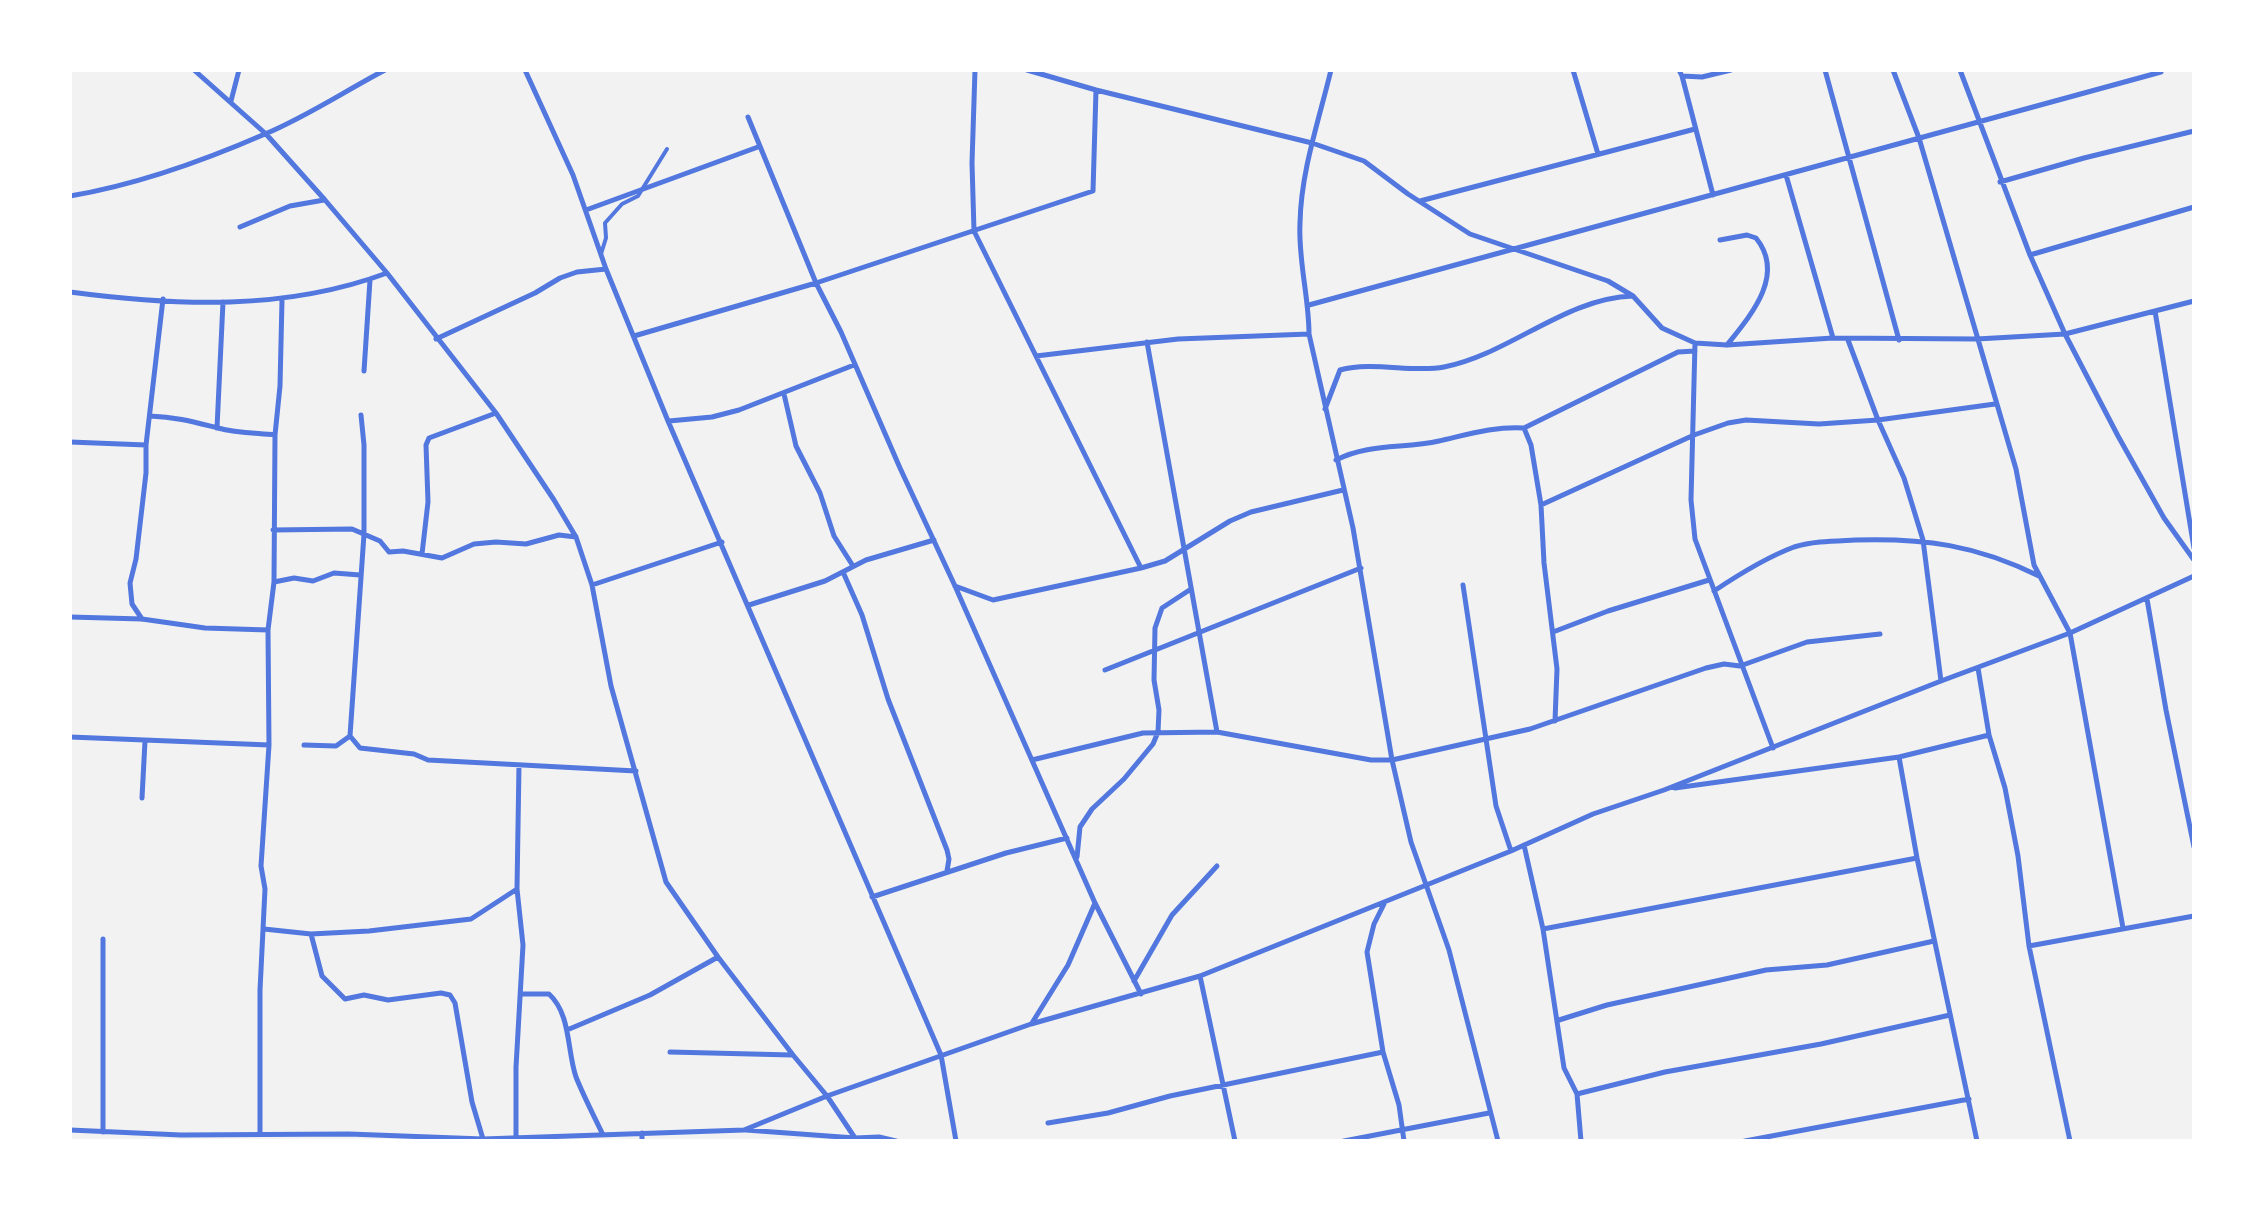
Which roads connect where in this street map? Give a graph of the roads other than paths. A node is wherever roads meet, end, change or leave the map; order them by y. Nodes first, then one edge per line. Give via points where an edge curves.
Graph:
1 (194, 70) edge
2 (239, 70) edge
3 (385, 70) edge
4 (525, 70) edge
5 (975, 70) edge
6 (1027, 70) edge
7 (1331, 70) edge
8 (1573, 70) edge
9 (1731, 70) edge
10 (1825, 70) edge
11 (1893, 70) edge
12 (1960, 70) edge
13 (2161, 72) dead end
14 (1680, 73) edge
15 (1096, 90) junction
16 (231, 101) junction
17 (748, 117) dead end
18 (1981, 121) junction
19 (1695, 129) junction
20 (2194, 131) edge
21 (266, 134) junction
22 (1919, 138) junction
23 (1312, 143) junction
24 (758, 147) junction
25 (667, 149) dead end
26 (1598, 154) junction
27 (1849, 157) junction
28 (1786, 175) junction
29 (2000, 182) junction
30 (643, 189) junction
31 (1713, 195) junction
32 (70, 196) edge
33 (325, 200) junction
34 (1419, 201) junction
35 (2194, 207) edge
36 (586, 210) junction
37 (240, 227) dead end
38 (974, 231) junction
39 (1720, 240) dead end
40 (1516, 249) junction
41 (601, 254) junction
42 (2030, 255) junction
43 (606, 269) junction
44 (387, 273) junction
45 (370, 280) junction
46 (816, 283) junction
47 (70, 292) edge
48 (1633, 296) junction
49 (163, 299) junction
50 (282, 300) junction
51 (2194, 301) edge
52 (223, 302) junction
53 (1309, 305) junction
54 (2155, 311) junction
55 (1309, 334) junction
56 (2065, 334) junction
57 (634, 336) junction
58 (1833, 338) junction
59 (436, 339) junction
60 (1977, 339) junction
61 (1848, 340) junction
62 (1899, 340) junction
63 (1147, 342) junction
64 (1695, 343) junction
65 (1727, 345) junction
66 (1695, 351) junction
67 (1036, 356) junction
68 (854, 365) junction
69 (364, 371) dead end
70 (784, 394) junction
71 (1995, 404) junction
72 (1325, 410) junction
73 (496, 413) junction
74 (361, 415) dead end
75 (150, 416) junction
76 (1878, 420) junction
77 (668, 421) junction
78 (217, 428) junction
79 (1524, 428) junction
80 (275, 435) junction
81 (1694, 435) junction
82 (70, 442) edge
83 (146, 445) junction
84 (1336, 460) junction
85 (1343, 490) junction
86 (1541, 505) junction
87 (273, 530) junction
88 (364, 534) junction
89 (576, 537) junction
90 (934, 540) junction
91 (1923, 540) junction
92 (722, 542) junction
93 (2194, 548) edge
94 (1182, 551) junction
95 (422, 554) junction
96 (2194, 560) edge
97 (853, 566) junction
98 (1141, 568) junction
99 (1361, 568) junction
100 (843, 572) junction
101 (360, 575) junction
102 (2039, 576) junction
103 (2194, 576) edge
104 (1709, 580) junction
105 (274, 582) junction
106 (592, 585) junction
107 (1463, 585) dead end
108 (955, 586) junction
109 (1191, 589) junction
110 (1714, 591) junction
111 (2147, 599) junction
112 (749, 605) junction
113 (70, 617) edge
114 (142, 619) junction
115 (268, 630) junction
116 (1201, 632) junction
117 (1553, 632) junction
118 (2070, 633) junction
119 (1880, 634) dead end
120 (1156, 651) junction
121 (1740, 666) junction
122 (1978, 668) junction
123 (1105, 670) dead end
124 (1941, 681) junction
125 (1555, 721) junction
126 (1158, 732) junction
127 (1217, 732) junction
128 (1989, 735) junction
129 (350, 736) junction
130 (70, 737) edge
131 (1484, 739) junction
132 (145, 741) junction
133 (269, 745) junction
134 (304, 745) dead end
135 (1773, 748) junction
136 (1899, 757) junction
137 (1032, 760) junction
138 (1392, 760) junction
139 (519, 765) junction
140 (636, 771) junction
141 (1664, 790) junction
142 (142, 798) dead end
143 (1067, 838) junction
144 (1524, 845) junction
145 (2194, 847) edge
146 (1511, 851) junction
147 (1917, 858) junction
148 (1077, 861) junction
149 (1217, 866) dead end
150 (947, 871) junction
151 (1425, 886) junction
152 (517, 889) junction
153 (872, 897) junction
154 (1095, 903) junction
155 (1384, 903) junction
156 (2194, 916) edge
157 (2123, 928) junction
158 (264, 929) junction
159 (1543, 929) junction
160 (311, 934) junction
161 (103, 939) dead end
162 (1934, 941) junction
163 (2029, 946) junction
164 (718, 957) junction
165 (1200, 976) junction
166 (1134, 982) junction
167 (521, 994) junction
168 (1141, 994) junction
169 (1950, 1015) junction
170 (1559, 1020) junction
171 (1031, 1024) junction
172 (567, 1030) junction
173 (670, 1052) dead end
174 (1383, 1052) junction
175 (793, 1055) junction
176 (941, 1055) junction
177 (1224, 1084) junction
178 (1577, 1094) junction
179 (827, 1096) junction
180 (1969, 1099) junction
181 (1489, 1113) junction
182 (1048, 1123) dead end
183 (70, 1130) edge
184 (744, 1130) junction
185 (1403, 1130) junction
186 (103, 1132) junction
187 (642, 1133) junction
188 (260, 1134) junction
189 (603, 1135) junction
190 (348, 1138) edge
191 (516, 1138) junction
192 (855, 1138) junction
193 (483, 1139) junction
194 (642, 1141) edge
195 (896, 1141) edge
196 (956, 1141) edge
197 (1235, 1141) edge
198 (1344, 1141) edge
199 (1404, 1141) edge
200 (1498, 1141) edge
201 (1581, 1141) edge
202 (1745, 1141) edge
203 (1977, 1141) edge
204 (2070, 1141) edge

1 - 16 street
2 - 16 street
3 - 21 street
4 - 36 street
5 - 38 street
6 - 15 street
7 - 23 street
8 - 26 street
9 - 14 street via 1702,77
10 - 27 street
11 - 22 street
12 - 18 street
13 - 18 street
14 - 19 street
15 - 23 street
15 - 38 street via 1093,191
16 - 21 street
17 - 24 street
18 - 22 street
18 - 29 street
19 - 26 street
19 - 31 street
20 - 29 street
21 - 32 street via 169,169
21 - 33 street
22 - 27 street
22 - 60 street
23 - 34 street via 1364,161
23 - 53 street via 1300,220
24 - 30 street
24 - 46 street
25 - 30 street
26 - 34 street
27 - 28 street
27 - 62 street
28 - 31 street
28 - 58 street
29 - 42 street
30 - 36 street
30 - 41 street via 605,223
31 - 40 street
33 - 37 street via 290,206
33 - 44 street
34 - 40 street via 1470,234
35 - 42 street
36 - 41 street
38 - 46 street
38 - 67 street
39 - 65 street via 1756,238 1768,275 1765,289
40 - 48 street via 1608,281
40 - 53 street
41 - 43 street
42 - 56 street
43 - 57 street
43 - 59 street via 560,278
44 - 45 street
44 - 59 street
45 - 50 street
45 - 69 street
46 - 57 street
46 - 68 street
47 - 49 street
48 - 64 street via 1662,328
48 - 72 street via 1581,308 1441,368 1340,370
49 - 52 street
49 - 75 street
50 - 52 street
50 - 80 street
51 - 54 street
52 - 78 street
53 - 55 street
54 - 56 street
54 - 93 street
55 - 63 street
55 - 72 street
56 - 60 street
56 - 96 street via 2164,518
57 - 77 street
58 - 61 street
58 - 65 street
59 - 73 street
60 - 62 street
60 - 71 street
61 - 62 street
61 - 76 street
63 - 67 street
63 - 94 street
64 - 65 street
64 - 66 street
66 - 79 street via 1678,352
66 - 81 street
67 - 98 street
68 - 70 street
68 - 90 street
70 - 77 street via 712,417
70 - 97 street via 796,446 834,536
71 - 76 street
71 - 102 street via 2016,469
72 - 84 street
73 - 89 street
73 - 95 street via 429,438
74 - 88 street
75 - 78 street
75 - 83 street
76 - 81 street via 1746,420
76 - 91 street
77 - 92 street
78 - 80 street
79 - 84 street via 1359,450
79 - 86 street
80 - 87 street
81 - 86 street
81 - 104 street via 1693,526
82 - 83 street
83 - 114 street via 130,583 132,604
84 - 85 street
85 - 94 street via 1251,512
85 - 99 street
86 - 117 street
87 - 88 street via 352,529
87 - 105 street
88 - 95 street via 389,552
88 - 101 street
89 - 95 street via 474,544 442,558
89 - 106 street
90 - 97 street
90 - 108 street
91 - 102 street via 1965,548
91 - 110 street via 1822,541 1794,548
91 - 124 street
92 - 106 street
92 - 112 street
94 - 98 street
94 - 109 street
97 - 100 street
98 - 108 street via 993,600
99 - 116 street
99 - 138 street
100 - 112 street
100 - 150 street via 947,850
101 - 105 street via 334,573 313,581
101 - 129 street
102 - 118 street
103 - 111 street
104 - 110 street
104 - 117 street
105 - 115 street
106 - 140 street via 611,686
107 - 131 street
108 - 137 street
109 - 116 street
109 - 120 street via 1162,608 1155,628
110 - 121 street
111 - 118 street
111 - 145 street
112 - 153 street
113 - 114 street
114 - 115 street
115 - 133 street
116 - 120 street
116 - 127 street
117 - 125 street
118 - 122 street
118 - 157 street
119 - 121 street via 1807,642
120 - 123 street
120 - 126 street
121 - 125 street via 1706,668
121 - 135 street
122 - 124 street
122 - 128 street
124 - 135 street
125 - 131 street
126 - 127 street
126 - 137 street
126 - 148 street via 1146,756 1080,827
127 - 138 street
128 - 136 street
128 - 163 street via 2018,856
129 - 134 street via 336,746
129 - 139 street via 360,748 428,760
130 - 132 street
131 - 138 street
131 - 146 street via 1496,806
132 - 133 street
132 - 142 street
133 - 158 street via 261,866
135 - 141 street
136 - 141 street
136 - 147 street
137 - 143 street
138 - 151 street
139 - 140 street
139 - 152 street
140 - 164 street via 666,882
141 - 144 street
143 - 148 street
143 - 150 street
144 - 146 street
144 - 159 street
146 - 151 street
147 - 159 street
147 - 162 street
148 - 154 street
149 - 166 street via 1172,915
150 - 153 street
151 - 155 street
151 - 181 street via 1449,950
152 - 160 street via 471,919
152 - 167 street
153 - 176 street
154 - 166 street
154 - 171 street via 1068,965
155 - 165 street
155 - 174 street via 1367,952
156 - 157 street
157 - 163 street
158 - 160 street
158 - 188 street
159 - 170 street
160 - 193 street via 322,976 345,999 450,995
161 - 186 street
162 - 169 street
162 - 170 street via 1827,965 1766,970
163 - 204 street
164 - 172 street via 650,995
164 - 175 street
165 - 168 street
165 - 177 street
166 - 168 street
167 - 172 street via 549,994
167 - 191 street
168 - 171 street
169 - 178 street
169 - 180 street
170 - 178 street via 1564,1068
171 - 176 street
172 - 189 street via 577,1078
173 - 175 street
174 - 177 street
174 - 185 street
175 - 179 street
176 - 179 street
176 - 196 street
177 - 182 street
177 - 197 street
178 - 201 street
179 - 184 street
179 - 192 street
180 - 202 street
180 - 203 street
181 - 185 street
181 - 200 street
183 - 186 street
184 - 187 street
184 - 192 street
185 - 198 street
185 - 199 street
186 - 188 street
187 - 189 street
187 - 194 street
188 - 190 street
189 - 191 street
190 - 193 street
191 - 193 street
192 - 195 street

